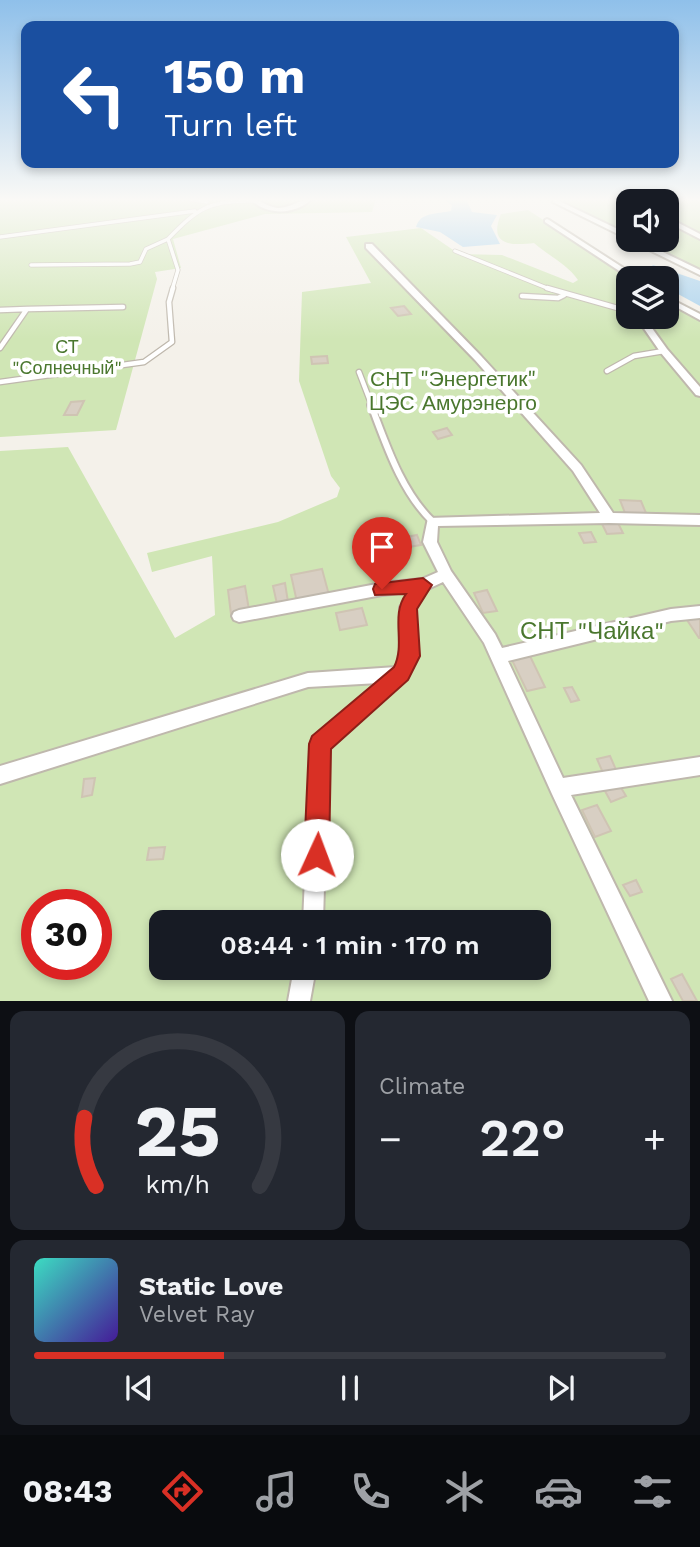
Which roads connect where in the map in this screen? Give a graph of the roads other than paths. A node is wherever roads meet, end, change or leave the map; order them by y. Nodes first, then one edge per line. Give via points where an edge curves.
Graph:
1 (153, 246) edge
2 (170, 246) edge
3 (369, 246) dead end
4 (585, 246) edge
5 (455, 251) dead end
6 (657, 252) edge
7 (31, 265) dead end
8 (616, 266) edge
9 (700, 273) edge
10 (564, 295) junction
11 (522, 296) dead end
12 (123, 307) dead end
13 (616, 308) edge
14 (679, 309) edge
15 (0, 310) edge
16 (27, 310) junction
17 (700, 317) edge
18 (648, 329) edge
19 (0, 348) edge
20 (664, 351) junction
21 (607, 371) dead end
22 (359, 373) dead end
23 (0, 382) edge
24 (700, 393) edge
25 (609, 518) junction
26 (432, 522) junction
27 (698, 523) edge
28 (446, 575) junction
29 (423, 585) junction
30 (700, 612) edge
31 (239, 616) dead end
32 (498, 656) junction
33 (401, 674) junction
34 (700, 766) edge
35 (0, 775) edge
36 (558, 788) junction
37 (313, 910) edge
38 (303, 980) edge
39 (299, 1001) edge
40 (661, 1001) edge

1 - 7 lane via 146,249 140,262 130,264
2 - 23 lane via 178,270 169,302 172,342 144,362
3 - 25 street via 577,468
4 - 8 street
5 - 10 lane
6 - 9 street
10 - 11 lane
10 - 13 lane
12 - 16 lane
14 - 17 street
15 - 16 lane
16 - 19 lane
18 - 20 street
20 - 21 lane via 622,360
20 - 24 street
22 - 26 lane via 401,473 423,516
25 - 26 street
25 - 27 street
26 - 28 street via 430,541
28 - 29 street
28 - 32 street
29 - 31 street
29 - 33 street via 407,607 410,656
30 - 32 street
32 - 36 street
33 - 35 street via 308,680
33 - 37 street via 320,744
34 - 36 street
36 - 40 street
38 - 39 street

